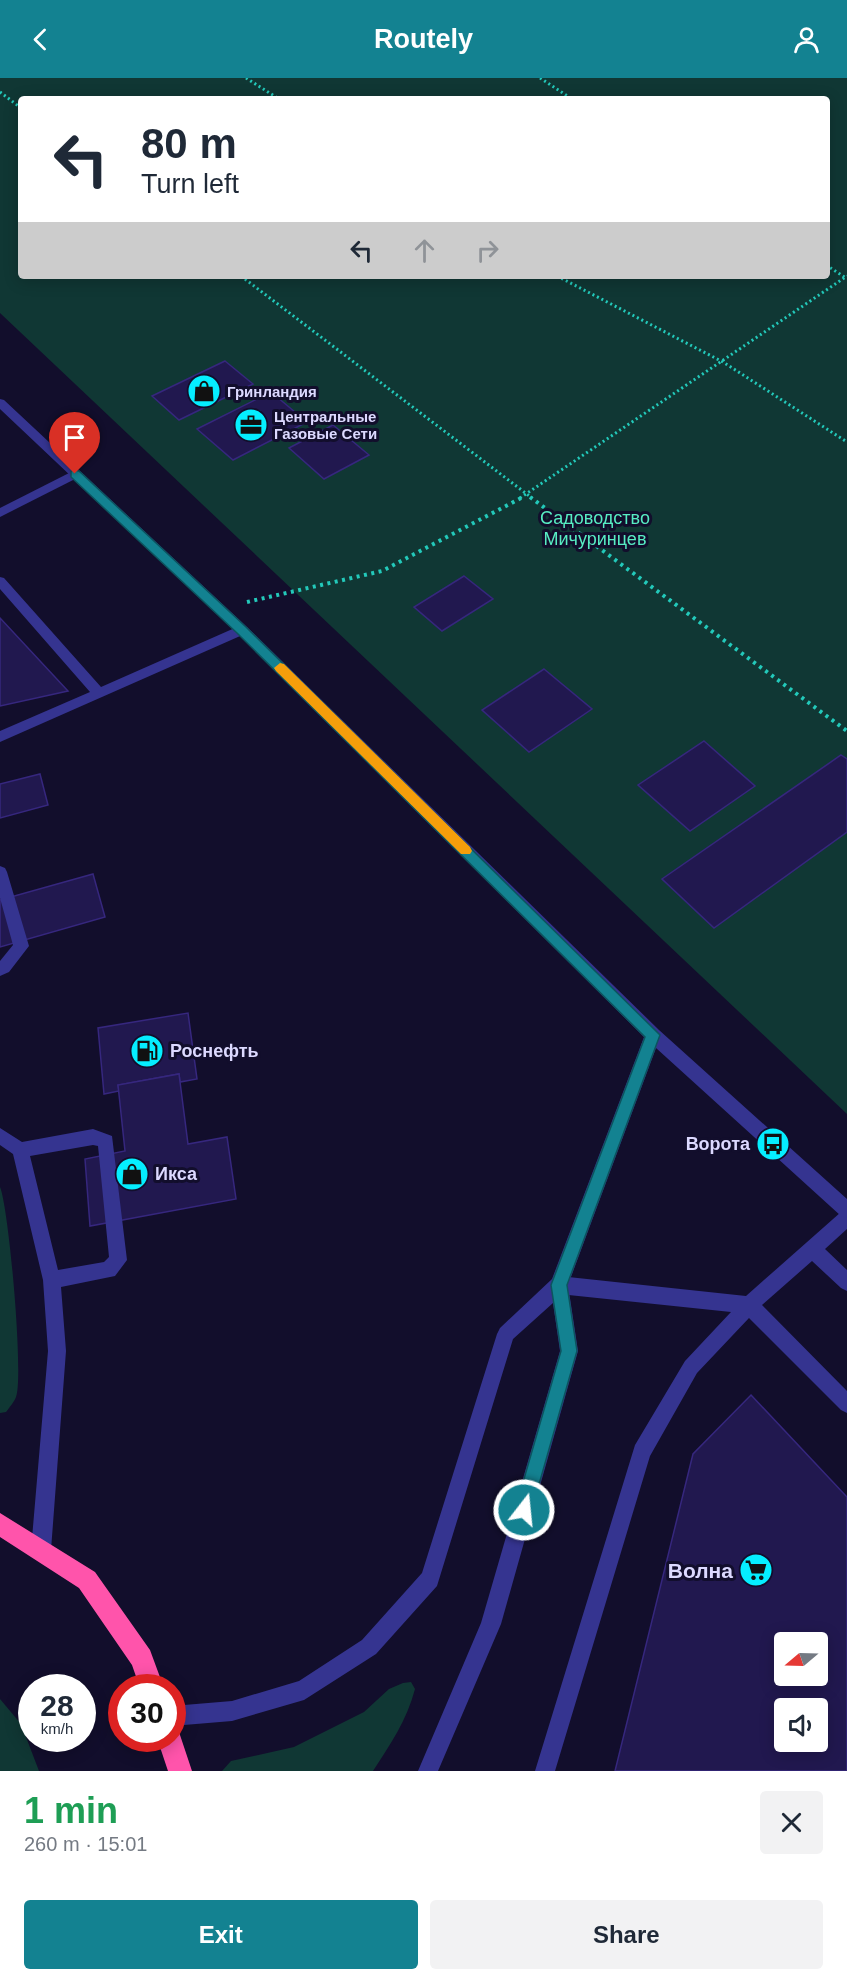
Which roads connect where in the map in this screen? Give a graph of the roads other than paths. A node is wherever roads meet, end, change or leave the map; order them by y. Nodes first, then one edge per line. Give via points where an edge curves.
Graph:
1 (0, 403) edge
2 (75, 474) junction
3 (0, 513) edge
4 (0, 581) edge
5 (242, 630) junction
6 (100, 694) junction
7 (0, 737) edge
8 (0, 872) edge
9 (0, 969) edge
10 (653, 1035) junction
11 (0, 1136) edge
12 (20, 1150) junction
13 (847, 1210) edge
14 (847, 1218) edge
15 (812, 1249) junction
16 (52, 1280) junction
17 (847, 1282) edge
18 (559, 1285) junction
19 (749, 1305) junction
20 (847, 1404) edge
21 (0, 1524) edge
22 (41, 1550) junction
23 (147, 1674) edge
24 (186, 1715) edge
25 (174, 1752) edge
26 (180, 1771) edge
27 (428, 1771) edge
28 (545, 1771) edge

1 - 2 street
2 - 3 street
2 - 5 street
4 - 6 street
5 - 6 street
5 - 10 street
6 - 7 street
8 - 9 street via 21,946
10 - 13 street
10 - 18 street
11 - 12 street
12 - 16 street
12 - 16 street via 93,1137 106,1141 118,1260 109,1270
14 - 15 street
15 - 17 street
15 - 19 street
16 - 22 street via 57,1351
18 - 19 street
18 - 24 street via 506,1334 430,1579 369,1647 304,1690 232,1711
18 - 27 street via 569,1351 491,1624
19 - 20 street
19 - 28 street via 691,1367 642,1452
21 - 22 highway
22 - 23 highway via 87,1580 142,1658
25 - 26 highway

